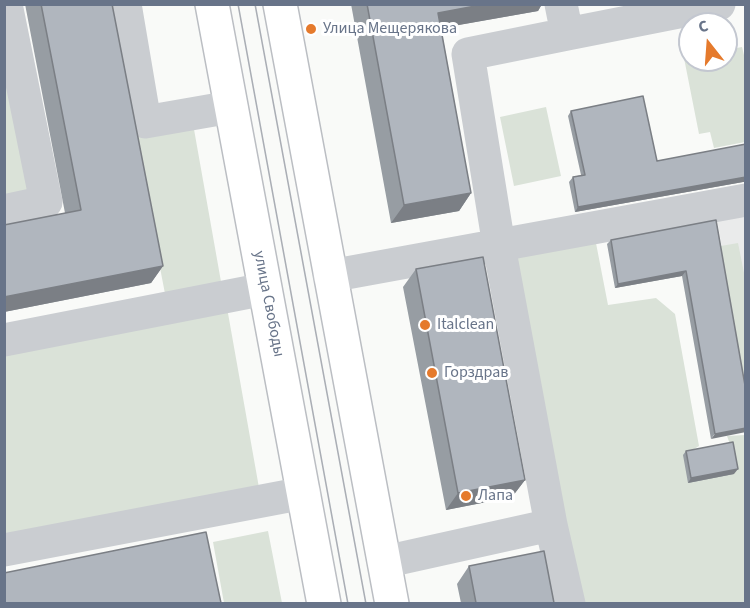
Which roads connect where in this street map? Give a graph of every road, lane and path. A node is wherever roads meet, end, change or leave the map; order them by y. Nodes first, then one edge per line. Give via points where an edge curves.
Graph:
1 (6, 4) edge
2 (125, 4) edge
3 (212, 4) edge
4 (280, 4) edge
5 (719, 4) edge
6 (665, 10) edge
7 (564, 19) edge
8 (231, 107) junction
9 (746, 200) edge
10 (4, 211) edge
11 (499, 246) junction
12 (330, 276) junction
13 (265, 290) junction
14 (4, 340) edge
15 (304, 494) junction
16 (550, 525) junction
17 (4, 550) edge
18 (384, 562) junction
19 (324, 603) edge
20 (392, 603) edge
21 (569, 603) edge

1 - 10 lane via 46,202
2 - 8 lane via 145,122
3 - 8 main road, улица Свободы
4 - 12 main road
5 - 6 lane
6 - 7 lane
7 - 11 lane via 468,54
8 - 13 main road, улица Свободы
9 - 11 lane
11 - 12 lane
11 - 16 lane
12 - 18 main road
13 - 14 lane
13 - 15 main road, улица Свободы
15 - 17 lane
15 - 19 main road, улица Свободы
16 - 18 lane
16 - 21 lane
18 - 20 main road

